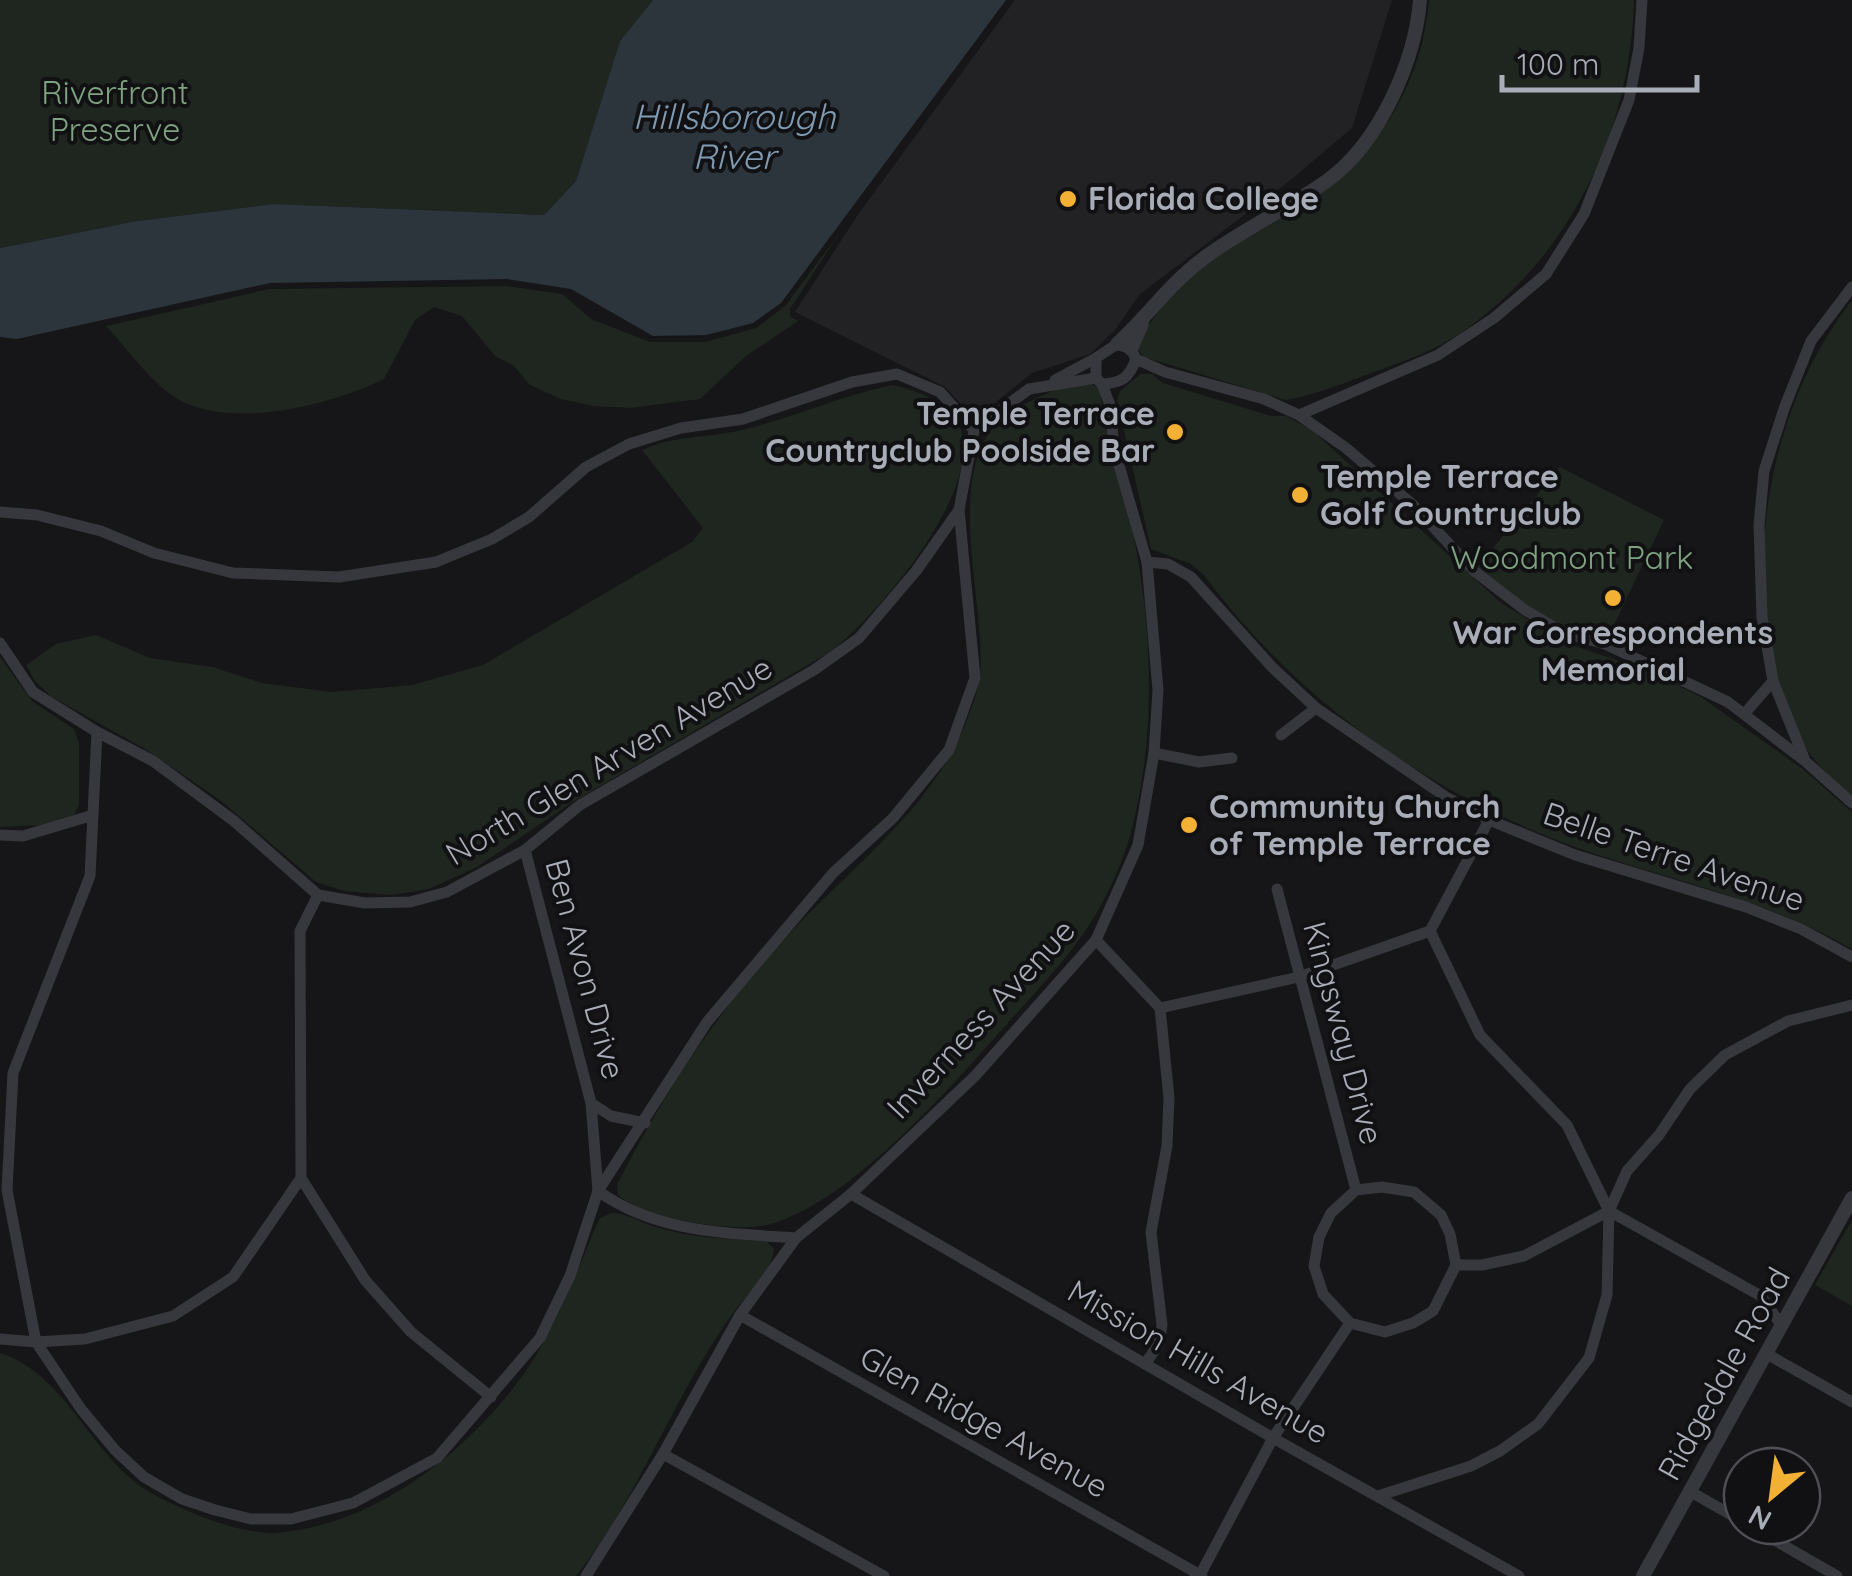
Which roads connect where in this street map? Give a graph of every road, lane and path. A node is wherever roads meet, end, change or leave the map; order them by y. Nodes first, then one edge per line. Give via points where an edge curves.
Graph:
1 (1420, 0) edge
2 (1642, 0) edge
3 (1852, 286) edge
4 (1128, 351) junction
5 (1096, 358) junction
6 (1165, 372) junction
7 (1131, 373) junction
8 (1099, 380) junction
9 (1051, 382) junction
10 (1120, 383) junction
11 (1110, 405) junction
12 (1299, 415) junction
13 (974, 430) junction
14 (959, 510) junction
15 (0, 512) edge
16 (1148, 562) junction
17 (0, 643) edge
18 (1773, 681) junction
19 (1316, 708) junction
20 (1745, 712) junction
21 (96, 732) junction
22 (1281, 734) dead end
23 (1154, 753) junction
24 (1232, 758) dead end
25 (1805, 761) junction
26 (1852, 803) edge
27 (90, 816) junction
28 (1489, 820) junction
29 (0, 835) edge
30 (526, 850) junction
31 (1277, 890) dead end
32 (318, 894) junction
33 (1430, 931) junction
34 (1096, 940) junction
35 (1852, 956) edge
36 (1299, 977) junction
37 (1852, 1005) edge
38 (1160, 1008) junction
39 (7, 1072) edge
40 (591, 1103) junction
41 (645, 1123) junction
42 (301, 1178) junction
43 (1356, 1190) junction
44 (598, 1192) junction
45 (851, 1194) junction
46 (1852, 1198) edge
47 (1609, 1212) junction
48 (796, 1238) junction
49 (1456, 1265) junction
50 (740, 1315) junction
51 (1350, 1322) junction
52 (1781, 1325) junction
53 (0, 1339) edge
54 (36, 1342) junction
55 (1768, 1354) junction
56 (1145, 1364) junction
57 (491, 1397) junction
58 (1852, 1402) edge
59 (1273, 1438) junction
60 (663, 1454) junction
61 (1691, 1492) junction
62 (1378, 1496) junction
63 (1722, 1510) edge
64 (1785, 1546) edge
65 (586, 1576) edge
66 (884, 1576) edge
67 (1199, 1576) edge
68 (1519, 1576) edge
69 (1642, 1576) edge
70 (1837, 1576) edge

1 - 4 street via 1417,34 1398,88 1371,133 1332,178 1203,259 1164,293
2 - 12 street via 1629,100 1584,214 1546,274 1438,355
3 - 18 street via 1811,341 1764,471 1762,617
4 - 5 street
4 - 6 street
4 - 7 street
5 - 8 street
5 - 9 street
6 - 7 street
6 - 12 street
7 - 10 street
8 - 9 street
8 - 10 street
8 - 11 street, Inverness Avenue
9 - 13 street via 1029,389
10 - 11 street
11 - 16 street, Inverness Avenue via 1114,448
12 - 20 street via 1413,505 1474,571 1525,610
13 - 14 street, North Glen Arven Avenue
13 - 15 street via 940,392 897,374 852,382 743,420 629,444 586,467 529,517 492,538 436,562 339,577 234,573 154,553 101,531
14 - 30 street, North Glen Arven Avenue via 859,638 580,805
14 - 41 street via 975,678 949,750 754,964 707,1022
16 - 19 street, Belle Terre Avenue via 1191,577
16 - 23 street, Inverness Avenue via 1158,690
17 - 21 street via 34,692
18 - 20 street
18 - 25 street
19 - 22 street
19 - 28 street, Belle Terre Avenue
20 - 25 street
21 - 27 street
21 - 32 street via 154,761
23 - 24 street via 1199,762
23 - 34 street, Inverness Avenue via 1138,845
25 - 26 street
27 - 29 street via 23,836
27 - 39 street via 90,876
28 - 33 street
28 - 35 street, Belle Terre Avenue via 1590,860 1746,906
30 - 32 street, North Glen Arven Avenue via 447,892 410,902
30 - 40 street, Ben Avon Drive
31 - 36 street, Kingsway Drive
32 - 42 street via 300,931
33 - 36 street
33 - 47 street via 1480,1035 1567,1125
34 - 38 street
34 - 45 street, Inverness Avenue via 975,1076
36 - 38 street
36 - 43 street, Kingsway Drive
37 - 47 street via 1788,1020 1724,1055 1627,1171
38 - 56 street via 1169,1114 1151,1232 1162,1325
39 - 54 street via 7,1190
40 - 41 street, Ben Avon Drive via 611,1116
40 - 44 street, Ben Avon Drive
41 - 44 street
42 - 54 street via 234,1277 173,1316 85,1340
42 - 57 street via 377,1293 411,1332
43 - 49 street via 1414,1192 1441,1215
43 - 51 street via 1332,1213 1314,1266 1324,1294
44 - 48 street via 654,1221
44 - 57 street via 540,1338
45 - 48 street, Inverness Avenue
45 - 56 street, Mission Hills Avenue
46 - 52 street, Ridgedale Road
47 - 49 street via 1524,1256
47 - 52 street via 1761,1296
47 - 62 street via 1607,1295 1588,1358 1538,1424 1471,1466
48 - 50 street, Inverness Avenue
49 - 51 street via 1432,1311 1413,1323 1385,1332
50 - 60 street, Inverness Avenue
50 - 67 street, Glen Ridge Avenue
51 - 59 street
52 - 55 street, Ridgedale Road
53 - 54 street
54 - 57 street via 81,1409 144,1477 182,1499 250,1519 291,1519 353,1503 436,1458
55 - 58 street
55 - 61 street, Ridgedale Road
56 - 59 street, Mission Hills Avenue
59 - 62 street, Mission Hills Avenue
59 - 67 street
60 - 65 street, Inverness Avenue
60 - 66 street
61 - 63 street
61 - 69 street, Ridgedale Road
62 - 68 street, Mission Hills Avenue
64 - 70 street

